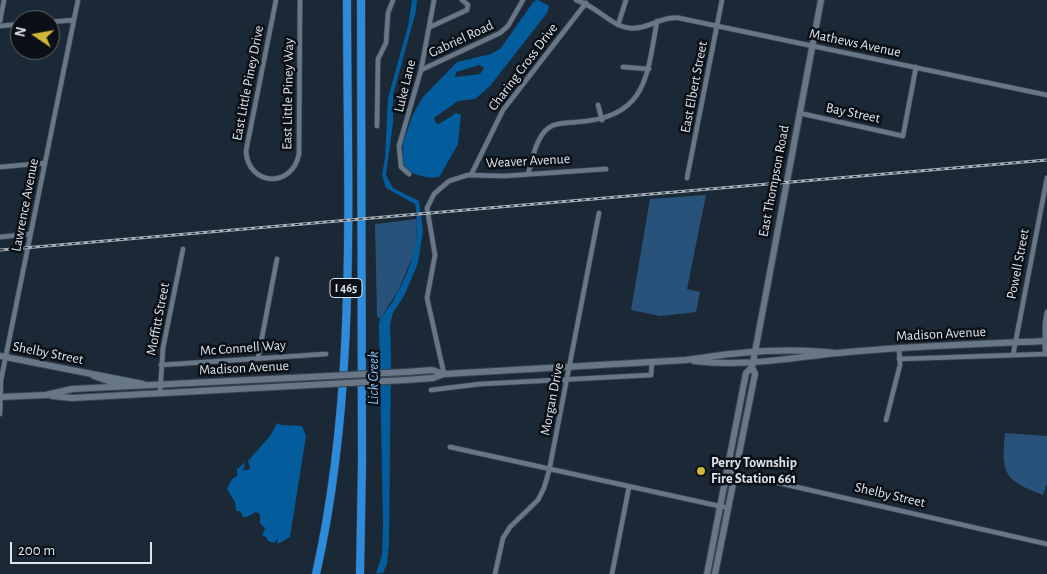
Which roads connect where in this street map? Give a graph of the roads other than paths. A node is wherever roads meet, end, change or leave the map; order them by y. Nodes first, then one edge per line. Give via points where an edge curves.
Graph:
1 (4, 0) edge
2 (78, 0) edge
3 (276, 0) edge
4 (300, 0) edge
5 (347, 0) edge
6 (361, 0) edge
7 (393, 0) edge
8 (434, 0) edge
9 (462, 0) edge
10 (523, 0) edge
11 (576, 0) edge
12 (626, 0) edge
13 (722, 0) edge
14 (821, 0) edge
15 (586, 4) junction
16 (74, 20) junction
17 (0, 21) edge
18 (60, 21) edge
19 (657, 21) junction
20 (618, 25) junction
21 (717, 26) junction
22 (430, 27) junction
23 (812, 45) junction
24 (623, 67) dead end
25 (916, 67) junction
26 (649, 69) junction
27 (421, 70) junction
28 (1047, 96) edge
29 (598, 105) dead end
30 (799, 113) junction
31 (602, 120) junction
32 (378, 126) dead end
33 (45, 163) junction
34 (0, 167) edge
35 (252, 169) joint
36 (606, 169) dead end
37 (408, 174) dead end
38 (528, 174) junction
39 (471, 175) junction
40 (687, 178) dead end
41 (1047, 178) edge
42 (599, 213) dead end
43 (30, 234) junction
44 (0, 236) edge
45 (183, 249) dead end
46 (277, 259) dead end
47 (1047, 312) edge
48 (1046, 341) edge
49 (1014, 342) junction
50 (899, 349) junction
51 (755, 352) junction
52 (836, 353) junction
53 (326, 354) dead end
54 (1046, 354) edge
55 (1014, 355) junction
56 (3, 357) edge
57 (258, 358) junction
58 (899, 359) junction
59 (686, 360) junction
60 (652, 362) junction
61 (752, 364) junction
62 (161, 365) junction
63 (569, 367) junction
64 (91, 374) junction
65 (444, 374) junction
66 (567, 380) junction
67 (149, 385) junction
68 (159, 385) junction
69 (124, 386) junction
70 (95, 388) junction
71 (431, 390) dead end
72 (160, 393) junction
73 (146, 394) junction
74 (46, 395) junction
75 (0, 397) edge
76 (0, 414) edge
77 (886, 420) dead end
78 (450, 447) dead end
79 (549, 470) junction
80 (726, 472) junction
81 (736, 473) junction
82 (629, 487) junction
83 (720, 506) junction
84 (728, 508) junction
85 (1047, 544) edge
86 (316, 574) edge
87 (360, 574) edge
88 (495, 574) edge
89 (612, 574) edge
90 (706, 574) edge
91 (715, 574) edge

1 - 17 street
2 - 16 street, Lawrence Avenue
3 - 35 street, East Little Piney Drive via 246,151
4 - 35 street, East Little Piney Way via 298,161 289,174 279,178 263,177
5 - 86 highway, I 465 via 344,373 334,476
6 - 87 highway, I 465
7 - 32 street via 388,13 386,43 378,59
8 - 22 street, Luke Lane
9 - 22 street via 468,5 467,10
10 - 27 street, Gabriel Road via 503,32
11 - 15 street
12 - 20 street
13 - 21 street, East Elbert Street
14 - 23 main road, East Thompson Road
15 - 20 street
15 - 39 street, Charing Cross Drive via 503,110
16 - 18 street
16 - 33 street, Lawrence Avenue
19 - 20 street, Mathews Avenue via 635,28
19 - 21 street, Mathews Avenue via 674,18
19 - 26 street
21 - 23 street, Mathews Avenue
21 - 40 street, East Elbert Street
22 - 27 street, Luke Lane
23 - 25 street, Mathews Avenue
23 - 30 main road, East Thompson Road
24 - 26 street
25 - 28 street, Mathews Avenue
25 - 30 street, Bay Street via 902,136
26 - 31 street via 644,86 632,102
27 - 37 street, Luke Lane via 399,146 401,167
29 - 31 street
30 - 51 main road, East Thompson Road
31 - 38 street via 560,124 548,129 538,141
33 - 34 street
33 - 43 street, Lawrence Avenue
36 - 38 street, Weaver Avenue
38 - 39 street, Weaver Avenue
39 - 65 street, Weaver Avenue via 451,180 434,194 426,214 435,253 427,302
41 - 49 street, Powell Street
42 - 63 street, Morgan Drive
43 - 44 street
43 - 56 street, Lawrence Avenue
45 - 62 street, Moffitt Street
46 - 57 street
47 - 48 street
48 - 49 main road, Madison Avenue
48 - 54 street
49 - 50 main road, Madison Avenue
49 - 55 street, Powell Street
50 - 52 main road, Madison Avenue
50 - 58 street
51 - 52 main road, Madison Avenue via 797,350
51 - 59 main road, Madison Avenue
51 - 61 main road, East Thompson Road
52 - 61 main road, Madison Avenue
53 - 57 street, Mc Connell Way
54 - 55 street, Madison Avenue
55 - 58 street, Madison Avenue
56 - 64 main road, Shelby Street
56 - 75 street, Lawrence Avenue
57 - 62 street, Mc Connell Way
58 - 77 street
59 - 60 main road, Madison Avenue
59 - 61 main road, Madison Avenue
60 - 63 main road, Madison Avenue
60 - 66 street via 651,375
61 - 80 main road, East Thompson Road via 746,373
61 - 81 main road, East Thompson Road via 755,374
62 - 68 street, Moffitt Street
63 - 65 main road, Madison Avenue
63 - 66 street, Morgan Drive
64 - 67 main road, Shelby Street
64 - 69 main road, Shelby Street
64 - 70 main road via 96,382
65 - 68 main road, Madison Avenue, bridge via 432,370
65 - 72 main road, Madison Avenue, bridge via 406,380
66 - 71 street
66 - 79 street, Morgan Drive
67 - 68 main road, Madison Avenue
67 - 69 main road, Madison Avenue
68 - 72 street, Moffitt Street
69 - 70 main road, Madison Avenue
69 - 73 main road, Shelby Street
70 - 74 main road, Madison Avenue
72 - 73 main road, Madison Avenue
73 - 74 main road, Madison Avenue via 72,398
74 - 75 main road, Madison Avenue
75 - 76 street, Lawrence Avenue
78 - 79 street
79 - 82 street
79 - 88 street, Morgan Drive via 538,500 503,538
80 - 81 street, Shelby Street
80 - 83 main road, East Thompson Road
81 - 84 main road, East Thompson Road
81 - 85 street, Shelby Street
82 - 83 street
82 - 89 street
83 - 84 street
83 - 90 main road, East Thompson Road
84 - 91 main road, East Thompson Road

